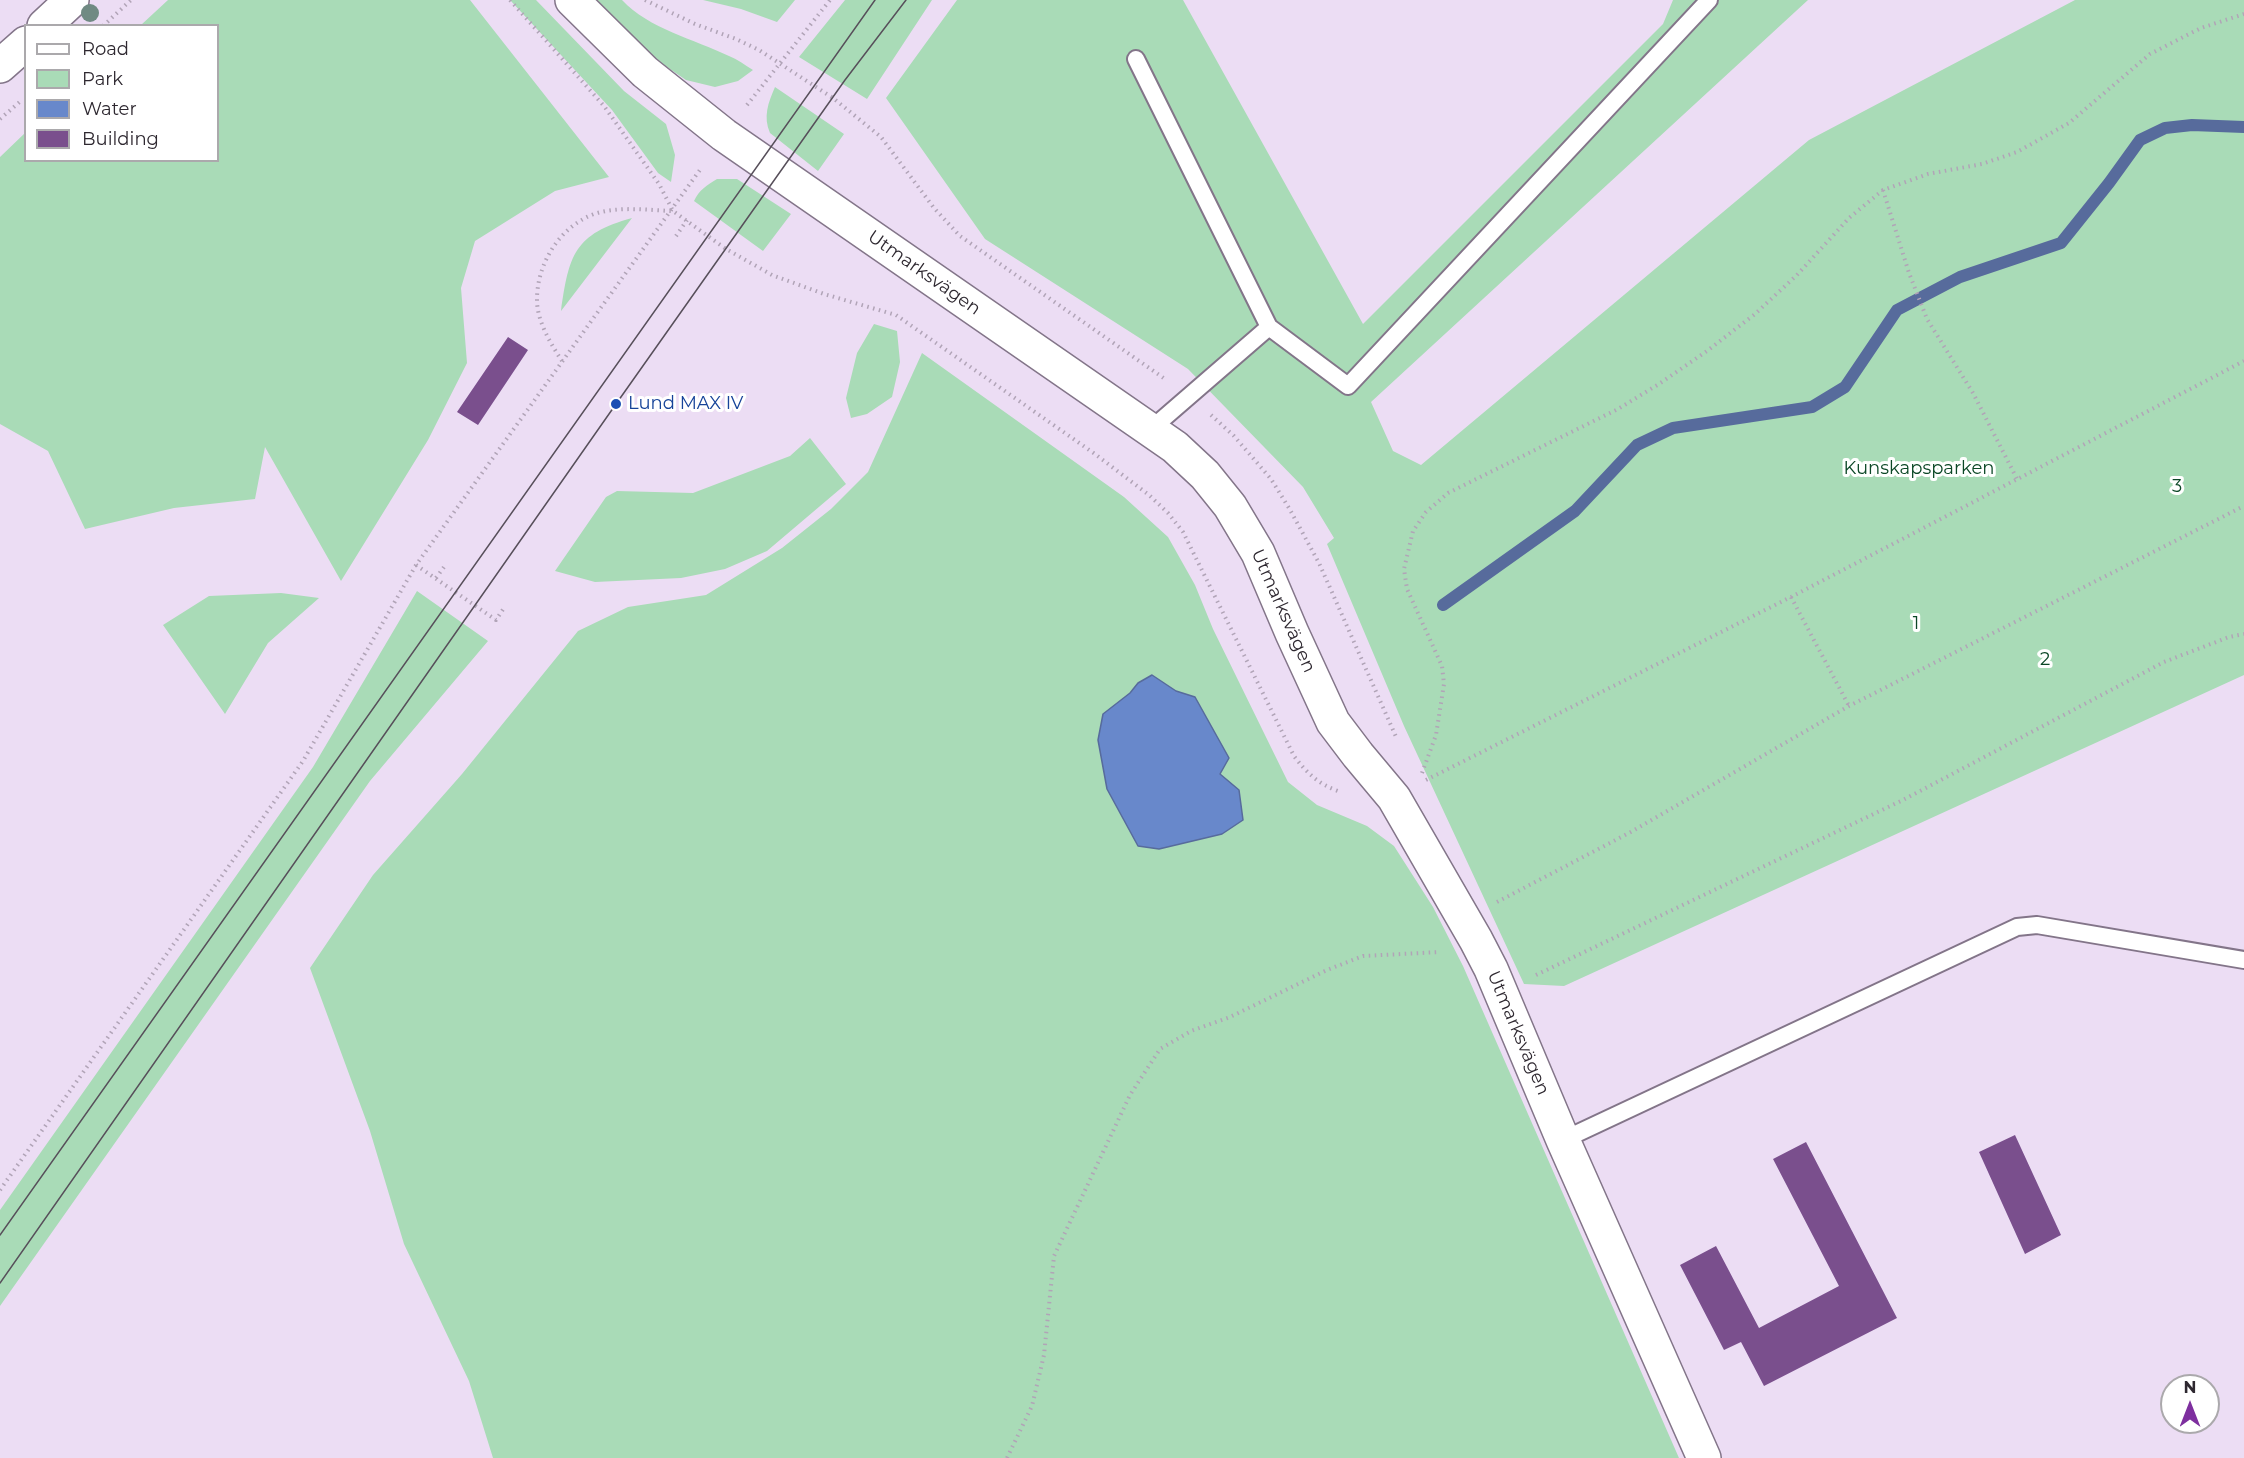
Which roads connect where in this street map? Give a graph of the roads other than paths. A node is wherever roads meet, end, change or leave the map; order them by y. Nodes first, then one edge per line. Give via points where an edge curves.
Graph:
1 (72, 0) edge
2 (572, 0) edge
3 (1709, 0) edge
4 (46, 24) edge
5 (24, 45) edge
6 (1136, 59) dead end
7 (0, 66) edge
8 (1269, 327) junction
9 (1150, 430) junction
10 (2244, 960) edge
11 (1563, 1140) junction
12 (1704, 1458) edge

1 - 4 street
2 - 9 street, Utmarksvägen via 645,72 724,135
3 - 8 lane via 1348,386
5 - 7 street
6 - 8 lane
8 - 9 lane
9 - 11 street, Utmarksvägen via 1205,475 1230,506 1258,553 1334,722 1358,755 1405,792 1491,969
10 - 11 lane via 2037,925 2017,927
11 - 12 street, Utmarksvägen

